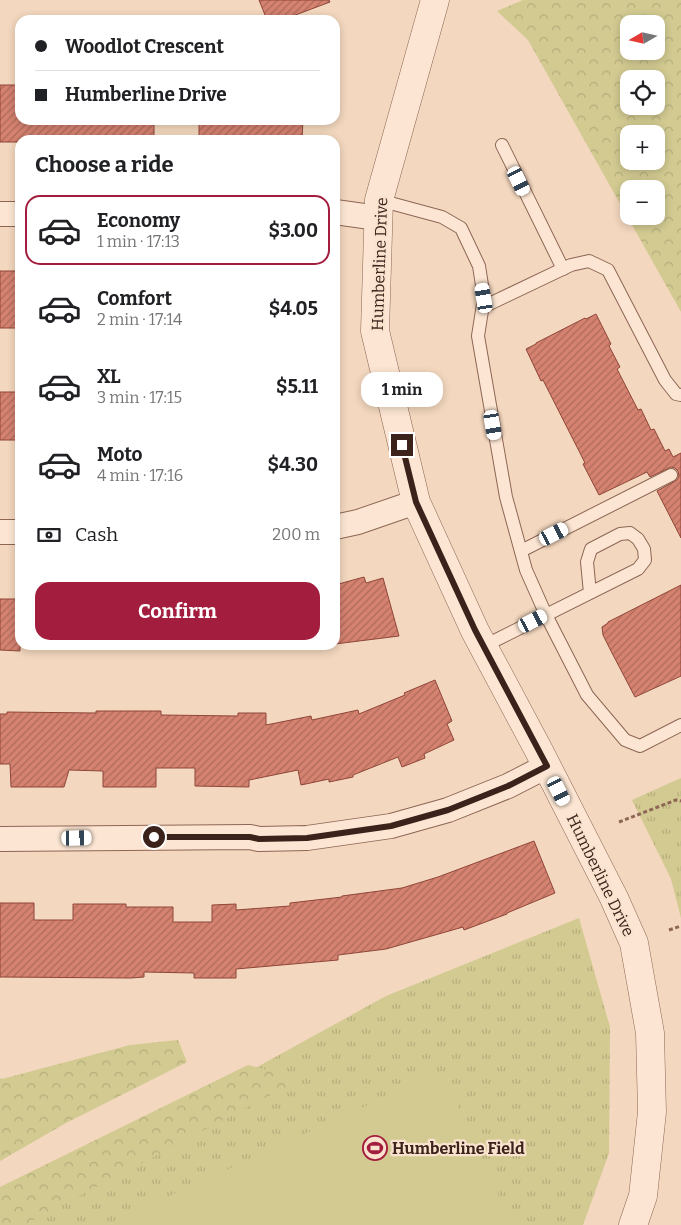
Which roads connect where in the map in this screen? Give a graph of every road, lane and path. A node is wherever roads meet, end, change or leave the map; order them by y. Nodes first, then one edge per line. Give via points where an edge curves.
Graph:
1 (435, 0) edge
2 (502, 145) dead end
3 (379, 209) junction
4 (340, 212) edge
5 (0, 214) edge
6 (15, 214) edge
7 (563, 269) junction
8 (483, 306) junction
9 (681, 395) edge
10 (671, 475) dead end
11 (416, 502) junction
12 (340, 526) edge
13 (0, 532) edge
14 (15, 532) edge
15 (521, 551) junction
16 (590, 593) junction
17 (546, 615) junction
18 (484, 646) junction
19 (681, 725) edge
20 (547, 766) junction
21 (681, 801) edge
22 (619, 822) dead end
23 (0, 838) edge
24 (681, 926) edge
25 (669, 930) dead end
26 (633, 1225) edge

1 - 3 street, Humberline Drive
2 - 7 lane
3 - 4 street
3 - 8 lane via 442,217 461,228 479,266
3 - 11 street, Humberline Drive via 375,331
5 - 6 street
7 - 8 lane
7 - 9 lane via 589,261 608,270 666,380 676,394
8 - 15 lane via 478,336 506,497
10 - 15 lane
11 - 12 street
11 - 18 street, Humberline Drive
13 - 14 street
15 - 17 lane
16 - 16 lane via 638,569 644,560 644,548 638,539 630,533 620,534 591,549 587,562
16 - 17 lane
17 - 18 lane
17 - 19 lane via 587,696 624,740 640,746
18 - 20 street, Humberline Drive
20 - 23 street via 448,810 391,826 307,838
20 - 26 street, Humberline Drive via 634,943 650,1033 652,1112 643,1196
21 - 22 path via 676,800
24 - 25 path

